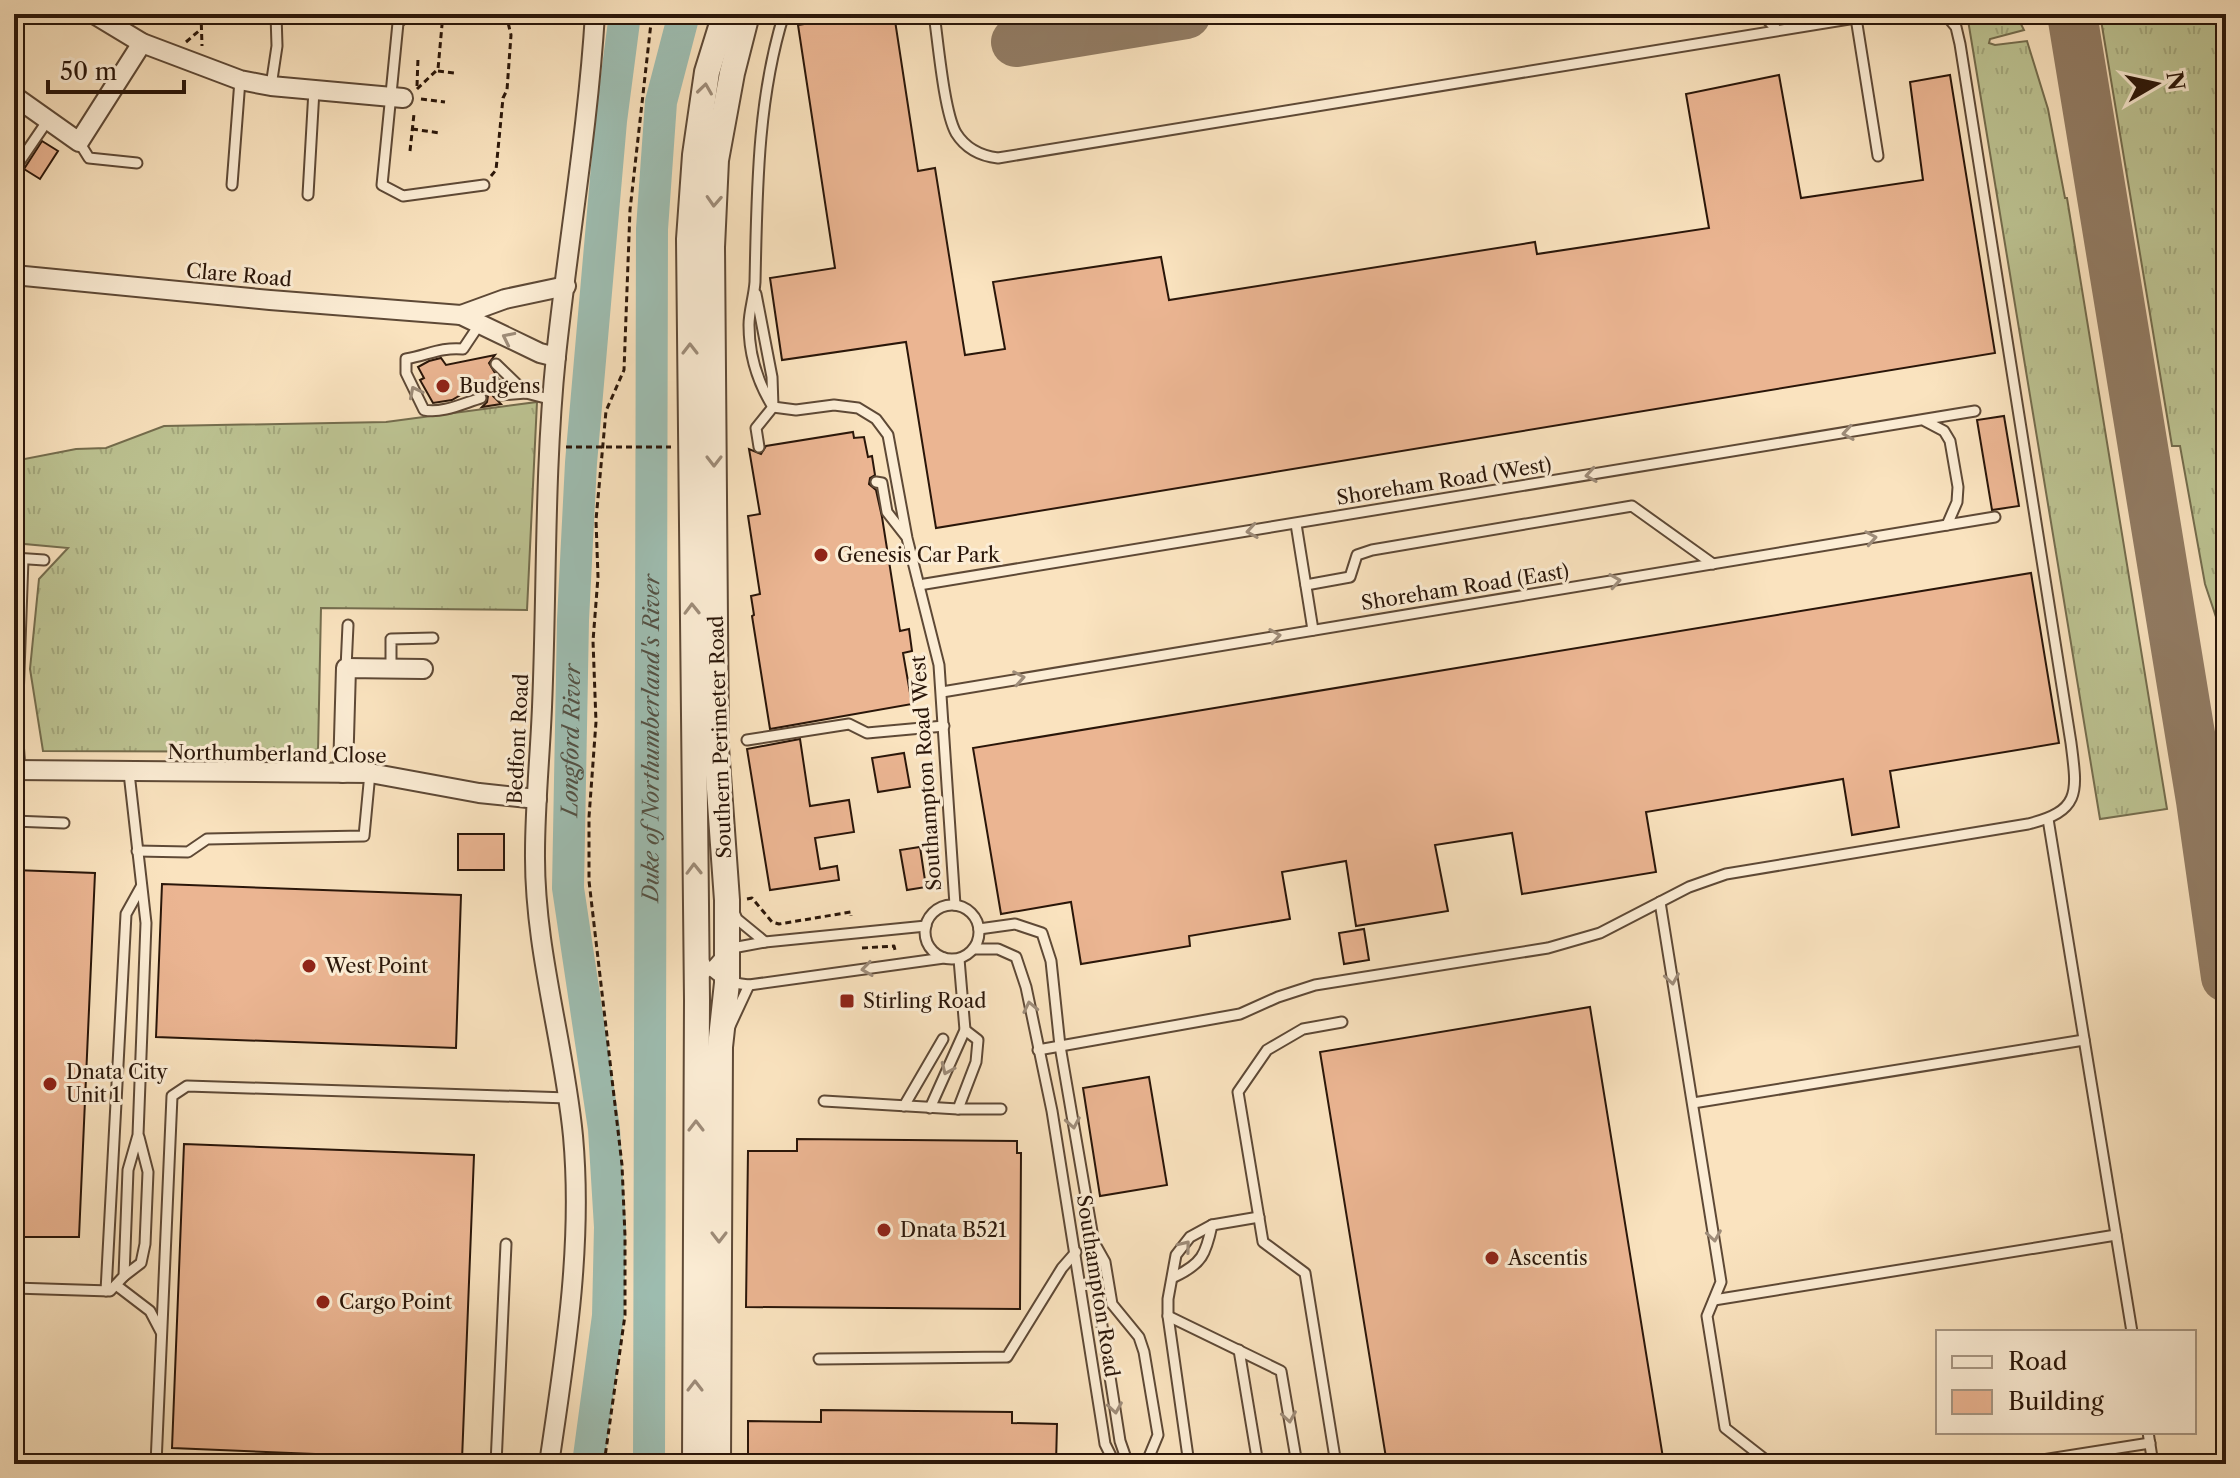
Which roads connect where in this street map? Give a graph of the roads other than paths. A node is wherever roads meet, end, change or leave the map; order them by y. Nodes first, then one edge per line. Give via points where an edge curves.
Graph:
1 (94, 14) edge
2 (276, 14) edge
3 (408, 14) edge
4 (595, 14) edge
5 (725, 14) edge
6 (747, 14) edge
7 (784, 14) edge
8 (934, 14) edge
9 (1762, 14) edge
10 (1880, 14) edge
11 (1945, 14) edge
12 (1856, 18) junction
13 (1777, 30) junction
14 (142, 43) junction
15 (240, 80) junction
16 (271, 86) junction
17 (314, 90) junction
18 (14, 96) edge
19 (407, 96) junction
20 (48, 120) junction
21 (79, 142) junction
22 (1878, 156) dead end
23 (137, 163) dead end
24 (18, 164) dead end
25 (232, 185) dead end
26 (484, 185) road end
27 (308, 195) dead end
28 (14, 275) edge
29 (566, 286) junction
30 (755, 287) junction
31 (489, 304) junction
32 (461, 315) junction
33 (480, 324) junction
34 (463, 349) junction
35 (556, 357) junction
36 (466, 360) dead end
37 (526, 393) junction
38 (481, 398) dead end
39 (553, 400) junction
40 (773, 407) junction
41 (1975, 411) dead end
42 (1925, 420) junction
43 (759, 447) dead end
44 (876, 482) dead end
45 (1995, 517) dead end
46 (1296, 524) junction
47 (1947, 525) junction
48 (907, 538) junction
49 (18, 559) edge
50 (44, 560) dead end
51 (1713, 564) junction
52 (919, 585) junction
53 (1306, 585) junction
54 (348, 625) dead end
55 (1313, 630) junction
56 (433, 638) dead end
57 (346, 668) junction
58 (391, 668) junction
59 (423, 669) dead end
60 (942, 692) junction
61 (944, 726) junction
62 (747, 740) dead end
63 (17, 770) edge
64 (129, 773) junction
65 (343, 773) junction
66 (370, 773) junction
67 (537, 799) junction
68 (2048, 819) junction
69 (14, 821) edge
70 (64, 823) dead end
71 (137, 851) junction
72 (141, 887) junction
73 (728, 895) junction
74 (1660, 902) junction
75 (955, 905) junction
76 (926, 926) junction
77 (979, 929) junction
78 (765, 942) junction
79 (727, 949) junction
80 (974, 949) junction
81 (944, 958) junction
82 (959, 959) junction
83 (720, 981) junction
84 (1342, 1022) dead end
85 (965, 1030) junction
86 (943, 1039) dead end
87 (2084, 1040) junction
88 (1060, 1046) junction
89 (1038, 1050) junction
90 (1067, 1089) junction
91 (568, 1098) junction
92 (824, 1101) dead end
93 (1693, 1103) junction
94 (904, 1106) junction
95 (930, 1108) junction
96 (958, 1109) junction
97 (1001, 1109) dead end
98 (1052, 1111) junction
99 (138, 1135) junction
100 (1259, 1217) junction
101 (1212, 1225) junction
102 (2116, 1235) junction
103 (1094, 1243) junction
104 (506, 1244) dead end
105 (1076, 1252) junction
106 (124, 1276) junction
107 (1174, 1277) junction
108 (116, 1285) junction
109 (14, 1288) edge
110 (106, 1291) junction
111 (1714, 1300) junction
112 (1168, 1316) junction
113 (2132, 1330) edge
114 (161, 1332) junction
115 (1239, 1350) junction
116 (819, 1359) dead end
117 (2149, 1437) edge
118 (156, 1464) edge
119 (496, 1464) edge
120 (549, 1464) edge
121 (695, 1464) edge
122 (718, 1464) edge
123 (1115, 1464) edge
124 (1128, 1464) edge
125 (1146, 1464) edge
126 (1189, 1464) edge
127 (1258, 1464) edge
128 (1297, 1464) edge
129 (1336, 1464) edge
130 (1771, 1464) edge
131 (2016, 1464) edge
132 (2153, 1464) edge

1 - 14 street
2 - 16 lane
3 - 19 lane via 398,23
4 - 29 street, Bedfont Road
83 -> 5 street, Southern Perimeter Road via 695,947 689,239 707,72
6 -> 73 street, Southern Perimeter Road via 716,160 712,247 716,747
7 - 30 lane via 760,150
8 - 13 lane via 954,130 983,157 998,158
9 - 13 lane
10 - 12 lane
11 - 68 lane via 1956,27 1960,44 2076,784 2073,799
12 - 13 lane
12 - 22 lane
14 - 15 street
14 - 21 street
15 - 16 street
15 - 25 lane
16 - 17 street
17 - 19 street
17 - 27 lane
18 - 20 street
19 - 26 lane via 382,185 403,196
20 - 21 street
20 - 24 lane
21 - 23 lane via 89,158
28 - 32 street, Clare Road
29 - 31 street, Clare Road
29 - 35 street, Bedfont Road
30 - 40 lane
30 - 40 lane via 749,325 753,355 761,387
31 - 32 street, Clare Road
31 - 33 lane
32 - 33 street, Clare Road
33 - 34 lane
35 -> 33 street, Clare Road
34 - 36 lane
38 -> 34 lane via 424,410 406,373 406,359 444,347
35 - 39 street, Bedfont Road
37 - 37 lane via 498,380
37 - 39 lane
39 - 67 street, Bedfont Road
40 - 43 lane via 756,428
40 - 48 lane, Southampton Road West via 849,406 876,419 888,435
41 - 42 lane, Shoreham Road (West)
42 -> 46 lane, Shoreham Road (West)
42 - 47 lane via 1950,441 1958,487
44 - 48 lane via 882,483 887,512
45 - 47 lane, Shoreham Road (East)
46 -> 52 lane, Shoreham Road (West)
46 - 53 lane
51 -> 47 lane, Shoreham Road (East)
48 - 52 lane, Southampton Road West
49 - 50 lane
49 - 63 lane
51 - 53 lane via 1632,506 1372,550 1357,555 1350,577
55 -> 51 lane, Shoreham Road (East)
52 - 60 lane, Southampton Road West
53 - 55 lane
54 - 57 lane
60 -> 55 lane, Shoreham Road (East)
56 - 58 lane via 391,639
57 - 58 street
57 - 65 street
58 - 59 street
60 - 61 lane, Southampton Road West
61 - 62 lane via 867,733 849,724
61 - 75 lane, Southampton Road West
63 - 64 street, Northumberland Close
64 - 65 street, Northumberland Close
64 - 71 lane
65 - 66 street, Northumberland Close
66 - 67 street, Northumberland Close
66 - 71 lane via 364,836 207,839 188,852
67 - 91 street, Bedfont Road via 538,913
68 - 74 lane via 1726,874
68 - 87 lane
69 - 70 lane
71 - 72 lane
72 - 99 lane via 146,923
72 - 110 lane via 126,914
73 - 78 lane via 737,919
73 - 79 street, Southern Perimeter Road
74 - 88 lane via 1600,933 1548,948 1315,985 1240,1014
74 -> 93 lane
75 - 76 lane via 937,909
75 - 77 lane via 971,913
76 - 78 lane
76 - 81 lane via 927,943
77 - 80 lane
77 - 88 lane, Southampton Road via 1015,924 1042,933 1051,961
78 - 79 lane
79 - 83 street, Southern Perimeter Road
80 - 82 lane
89 -> 80 lane, Southampton Road via 1016,957 998,949
81 - 82 lane
81 -> 83 lane
82 - 85 lane
121 -> 83 street, Southern Perimeter Road
83 -> 122 street, Southern Perimeter Road
84 - 100 lane via 1303,1029 1267,1050 1238,1092
85 -> 95 lane
85 - 96 lane via 978,1040 976,1062
86 - 94 lane
87 - 93 lane
87 - 102 lane
88 - 89 lane
88 - 90 lane, Southampton Road
89 - 98 lane, Southampton Road
90 - 98 lane
90 -> 103 lane, Southampton Road
91 - 114 lane via 187,1086 172,1096
91 - 120 street, Bedfont Road via 575,1257
92 - 94 lane
93 -> 111 lane via 1721,1282
94 - 95 lane
95 - 96 lane
96 - 97 lane
98 - 105 lane, Southampton Road
99 - 106 lane via 128,1170
99 - 106 lane via 148,1172 145,1244 141,1263
100 - 101 lane
100 - 129 lane via 1263,1242 1305,1273
101 - 107 lane via 1207,1250 1194,1268
107 -> 101 lane via 1176,1255 1190,1237
102 - 111 lane
102 - 113 lane
103 -> 124 lane, Southampton Road via 1098,1300
103 - 125 lane, Southampton Road via 1105,1262 1112,1304 1143,1345 1158,1435
104 - 119 lane
105 - 116 lane via 1007,1357
105 - 123 lane, Southampton Road via 1105,1444
106 - 108 lane
107 - 112 lane
108 - 110 lane
108 - 114 lane via 150,1311
109 - 110 lane
111 - 130 lane via 1707,1316 1725,1428
112 - 115 lane
112 - 126 lane
114 - 118 lane
115 - 127 lane
115 -> 128 lane via 1281,1371
117 - 131 lane
117 - 132 lane

